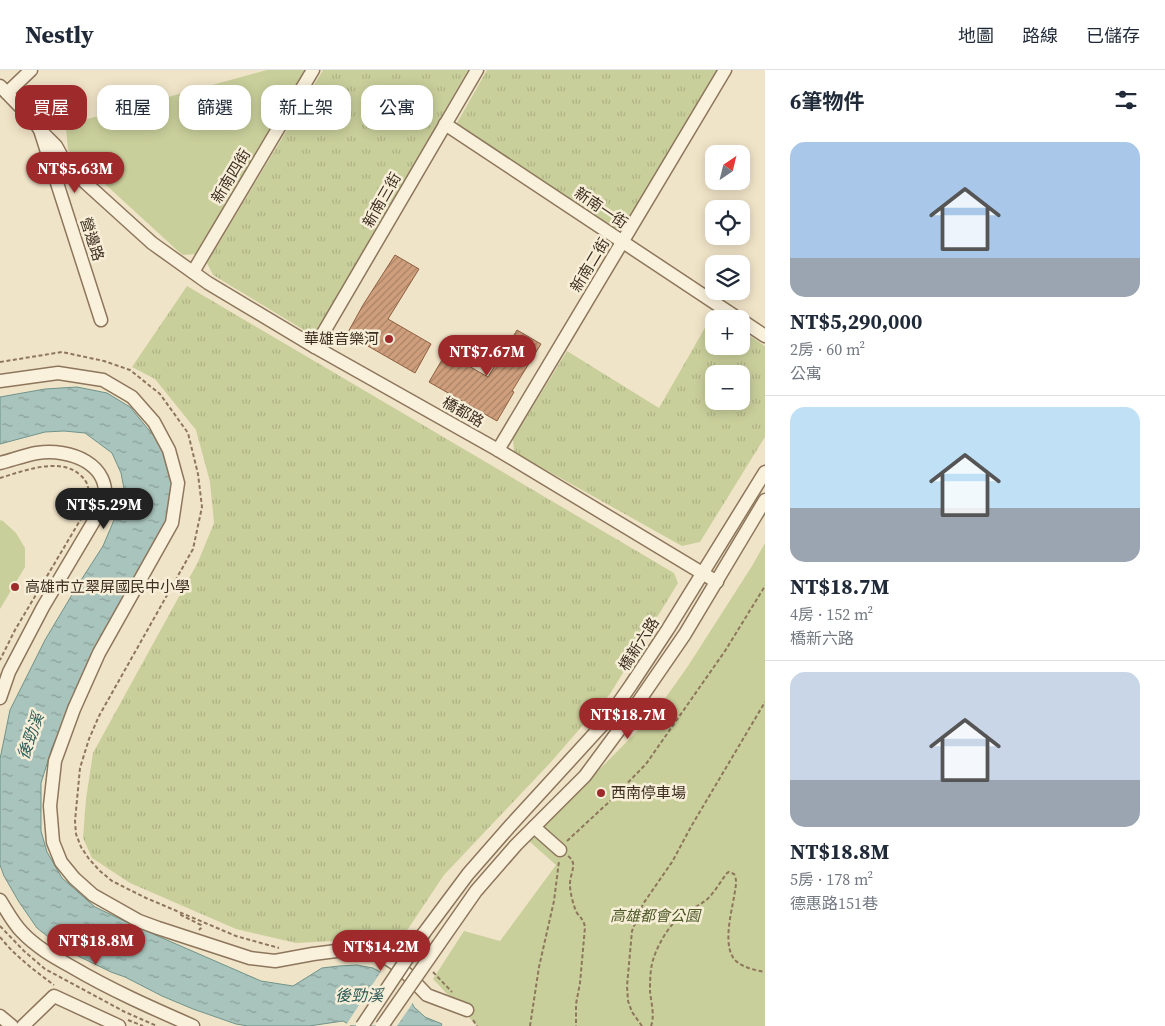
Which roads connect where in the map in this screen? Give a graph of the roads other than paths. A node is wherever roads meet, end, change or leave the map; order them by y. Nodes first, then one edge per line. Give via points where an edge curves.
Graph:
1 (31, 70) edge
2 (313, 70) edge
3 (476, 70) edge
4 (725, 70) edge
5 (3, 90) edge
6 (15, 102) edge
7 (445, 124) junction
8 (40, 130) joint
9 (622, 242) junction
10 (193, 272) junction
11 (725, 310) edge
12 (101, 320) dead end
13 (750, 326) edge
14 (765, 336) edge
15 (315, 347) junction
16 (0, 381) edge
17 (498, 450) junction
18 (0, 463) edge
19 (765, 472) edge
20 (765, 500) edge
21 (703, 573) junction
22 (717, 582) junction
23 (0, 698) edge
24 (534, 827) junction
25 (560, 850) road end
26 (0, 900) edge
27 (467, 1010) dead end
28 (0, 1016) edge
29 (120, 1022) edge
30 (12, 1026) edge
31 (23, 1026) edge
32 (193, 1026) edge
33 (362, 1026) edge
34 (382, 1026) edge

1 - 5 street
2 - 10 street, 新南四街
3 - 7 street, 新南三街
4 - 9 street, 新南二街
5 - 6 street, 營邊路
7 - 9 street, 新南一街
7 - 15 street, 新南三街
8 - 10 street, 橋都路 via 56,146 68,166 152,243
8 - 12 street, 營邊路
9 - 11 street, 新南一街
9 - 17 street, 新南二街
10 - 15 street, 橋都路
13 - 14 street, 新南一街
15 - 17 street, 橋都路
16 - 27 street via 58,373 103,380 132,397 154,422 169,450 178,483 172,523 99,653 74,709 56,761 50,806 53,842 61,862 93,895 158,928 250,958 275,961 344,950 375,951 394,963 427,995
17 - 21 street, 橋都路
18 - 23 street via 43,452 79,458 92,465 100,475 106,496 43,607 9,672
19 - 21 street, 橋新六路
20 - 22 street
21 - 22 street, 橋都路
21 - 33 street, 橋新六路, bridge via 606,721 468,874
22 - 24 street via 685,634 585,776
24 - 25 street
24 - 34 street, bridge via 476,891
26 - 32 street via 20,931 51,955 89,978
28 - 30 street
29 - 31 street via 54,996

